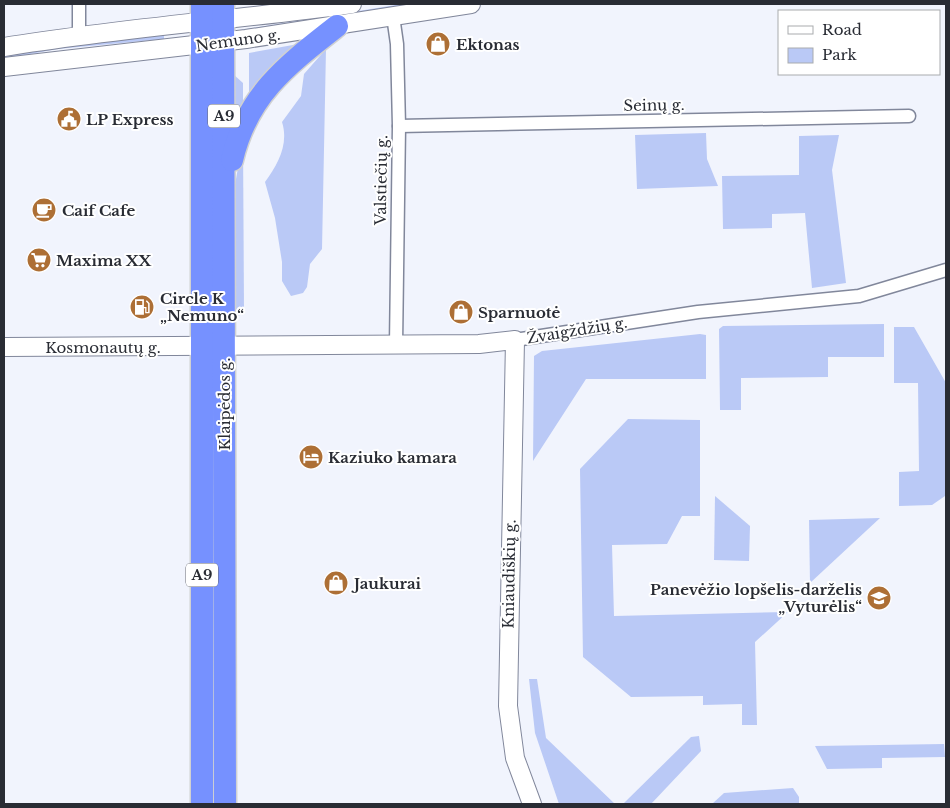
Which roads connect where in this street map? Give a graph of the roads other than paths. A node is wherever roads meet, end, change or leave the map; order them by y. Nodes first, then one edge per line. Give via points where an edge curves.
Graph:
1 (79, 4) edge
2 (352, 4) edge
3 (472, 4) edge
4 (393, 16) junction
5 (215, 18) edge
6 (337, 26) junction
7 (79, 34) junction
8 (201, 45) junction
9 (4, 47) edge
10 (4, 67) edge
11 (909, 116) dead end
12 (399, 126) junction
13 (225, 191) junction
14 (946, 270) edge
15 (515, 340) junction
16 (396, 345) junction
17 (213, 346) junction
18 (4, 347) edge
19 (202, 804) edge
20 (225, 804) edge
21 (532, 804) edge

1 - 7 street
2 - 5 main road, Nemuno g.
3 - 4 main road, Nemuno g.
4 - 6 main road, Nemuno g.
4 - 12 street, Valstiečių g.
5 - 6 main road, Nemuno g.
5 - 7 main road, Nemuno g.
5 - 8 highway, Klaipėdos g. / A9
5 - 13 highway, Klaipėdos g. / A9
6 - 13 highway via 285,66 258,99 237,137
7 - 9 main road, Nemuno g.
8 - 10 main road, Nemuno g.
8 - 17 highway, Klaipėdos g. / A9
11 - 12 street, Seinų g.
12 - 16 street, Valstiečių g.
13 - 17 highway, Klaipėdos g. / A9
14 - 15 street, Žvaigždžių g. via 859,296 698,312
15 - 16 main road, Žvaigždžių g.
15 - 21 main road, Kniaudiškių g. via 508,706 515,758
16 - 17 main road, Žvaigždžių g.
17 - 18 main road, Kosmonautų g.
17 - 19 highway, Klaipėdos g. / A9
17 - 20 highway, Klaipėdos g. / A9

